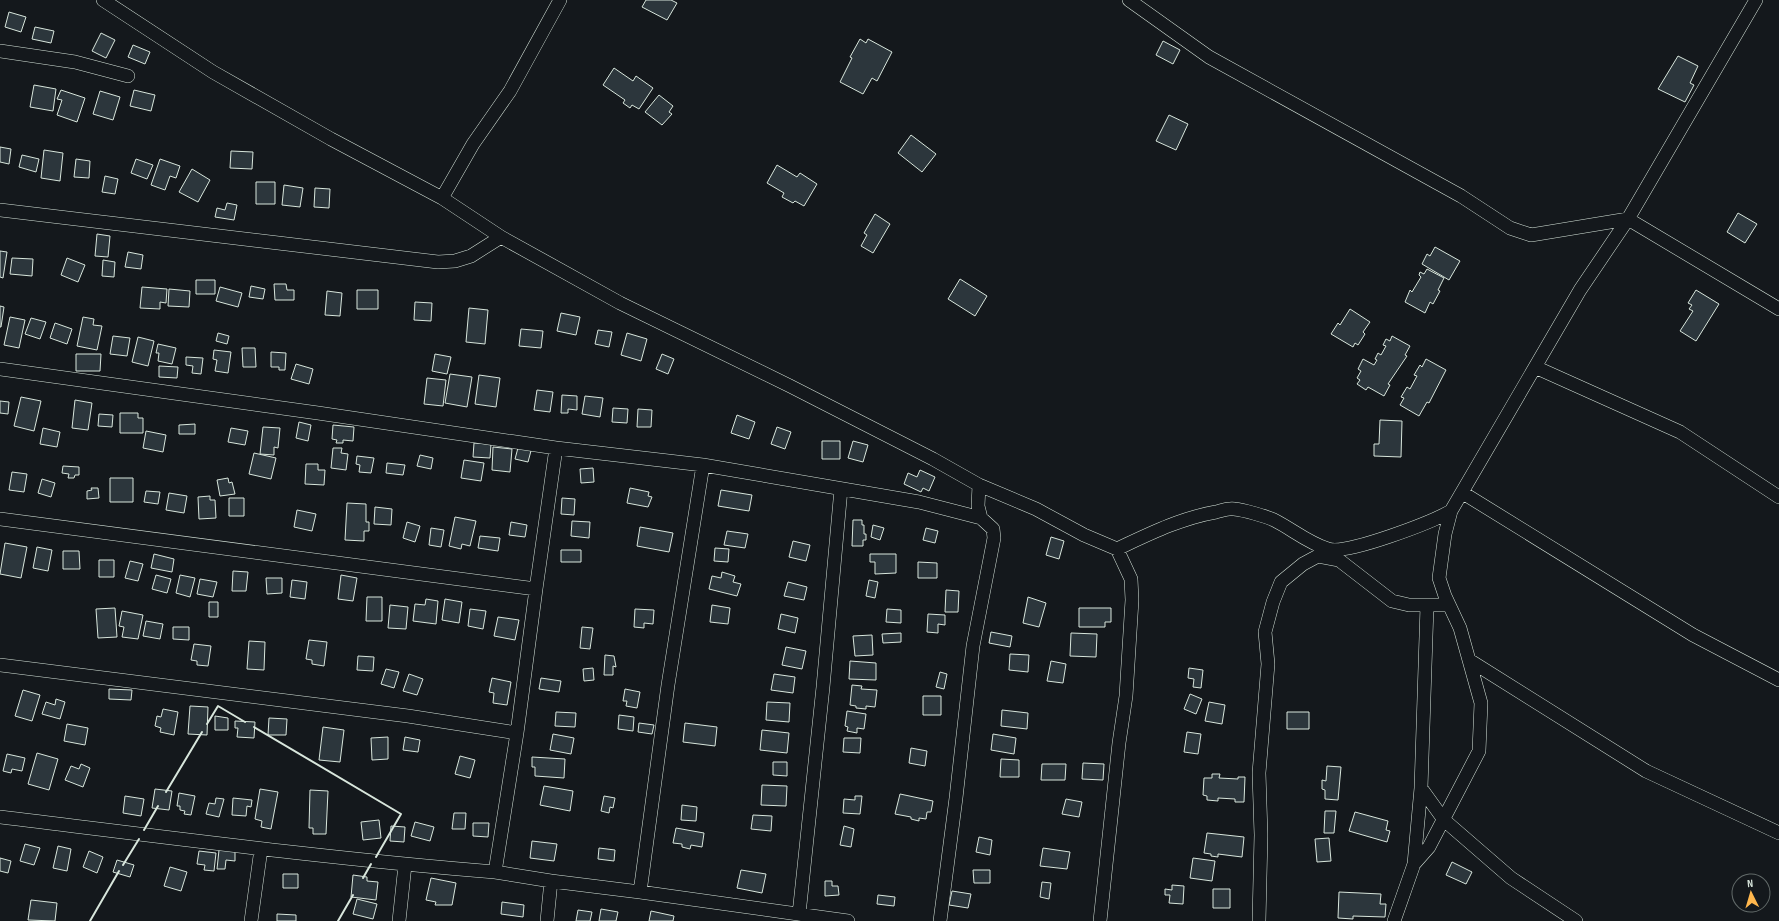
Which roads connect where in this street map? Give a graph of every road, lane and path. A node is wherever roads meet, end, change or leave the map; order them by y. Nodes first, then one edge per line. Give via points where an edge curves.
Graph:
1 (103, 0) edge
2 (560, 0) edge
3 (1129, 0) edge
4 (1756, 0) edge
5 (0, 51) edge
6 (128, 76) dead end
7 (442, 198) junction
8 (0, 210) edge
9 (1628, 219) junction
10 (501, 238) junction
11 (1779, 309) edge
12 (1535, 367) junction
13 (0, 369) edge
14 (556, 448) junction
15 (703, 465) junction
16 (980, 485) junction
17 (841, 489) junction
18 (1463, 493) junction
19 (1779, 496) edge
20 (1451, 511) junction
21 (981, 518) junction
22 (0, 519) edge
23 (1117, 549) junction
24 (1323, 553) junction
25 (536, 589) junction
26 (1449, 605) junction
27 (1427, 606) junction
28 (1469, 660) junction
29 (0, 665) edge
30 (1779, 680) edge
31 (517, 733) junction
32 (1421, 788) junction
33 (0, 817) edge
34 (1444, 820) junction
35 (1779, 833) edge
36 (261, 849) junction
37 (1414, 864) junction
38 (405, 865) junction
39 (495, 872) junction
40 (551, 881) junction
41 (640, 892) junction
42 (798, 914) junction
43 (1558, 915) edge
44 (252, 921) edge
45 (399, 921) edge
46 (547, 921) edge
47 (848, 921) edge
48 (940, 921) edge
49 (1100, 921) edge
50 (1259, 921) edge
51 (1394, 921) edge
52 (1576, 921) edge

1 - 7 street via 213,72
2 - 7 street via 510,91 473,144
3 - 9 street via 1209,57 1461,196 1510,228 1531,235
4 - 9 street
5 - 6 street via 75,62
7 - 10 street
8 - 10 street via 438,262 455,261 471,256
9 - 11 street
9 - 12 street via 1580,290
10 - 16 street via 620,303 803,393
12 - 18 street
12 - 19 street via 1680,432
13 - 14 street
14 - 15 street
14 - 25 street
15 - 17 street
15 - 41 street via 668,685
16 - 21 street via 978,506
16 - 23 street
17 - 21 street via 919,502
17 - 42 street via 824,679
18 - 20 street
18 - 30 street via 1693,636
20 - 24 street via 1407,530
20 - 26 street via 1439,578
21 - 48 street via 993,529 994,538 973,646
22 - 25 street
23 - 24 street via 1164,527 1233,508 1273,520 1307,540
23 - 49 street via 1131,580 1132,600 1126,696
24 - 27 street via 1339,560 1392,601
24 - 50 street via 1303,564 1281,582 1265,632 1268,664 1259,773
25 - 31 street
26 - 27 street
26 - 28 street via 1460,628
27 - 32 street
28 - 34 street via 1481,703 1479,751
28 - 35 street via 1646,771
29 - 31 street via 408,716
31 - 39 street
32 - 34 street
32 - 37 street
33 - 36 street
34 - 37 street via 1429,847
34 - 43 street
36 - 38 street
36 - 44 street
37 - 51 street
38 - 39 street
38 - 45 street
39 - 40 street
40 - 41 street
40 - 46 street
41 - 42 street
42 - 47 street
43 - 52 street

